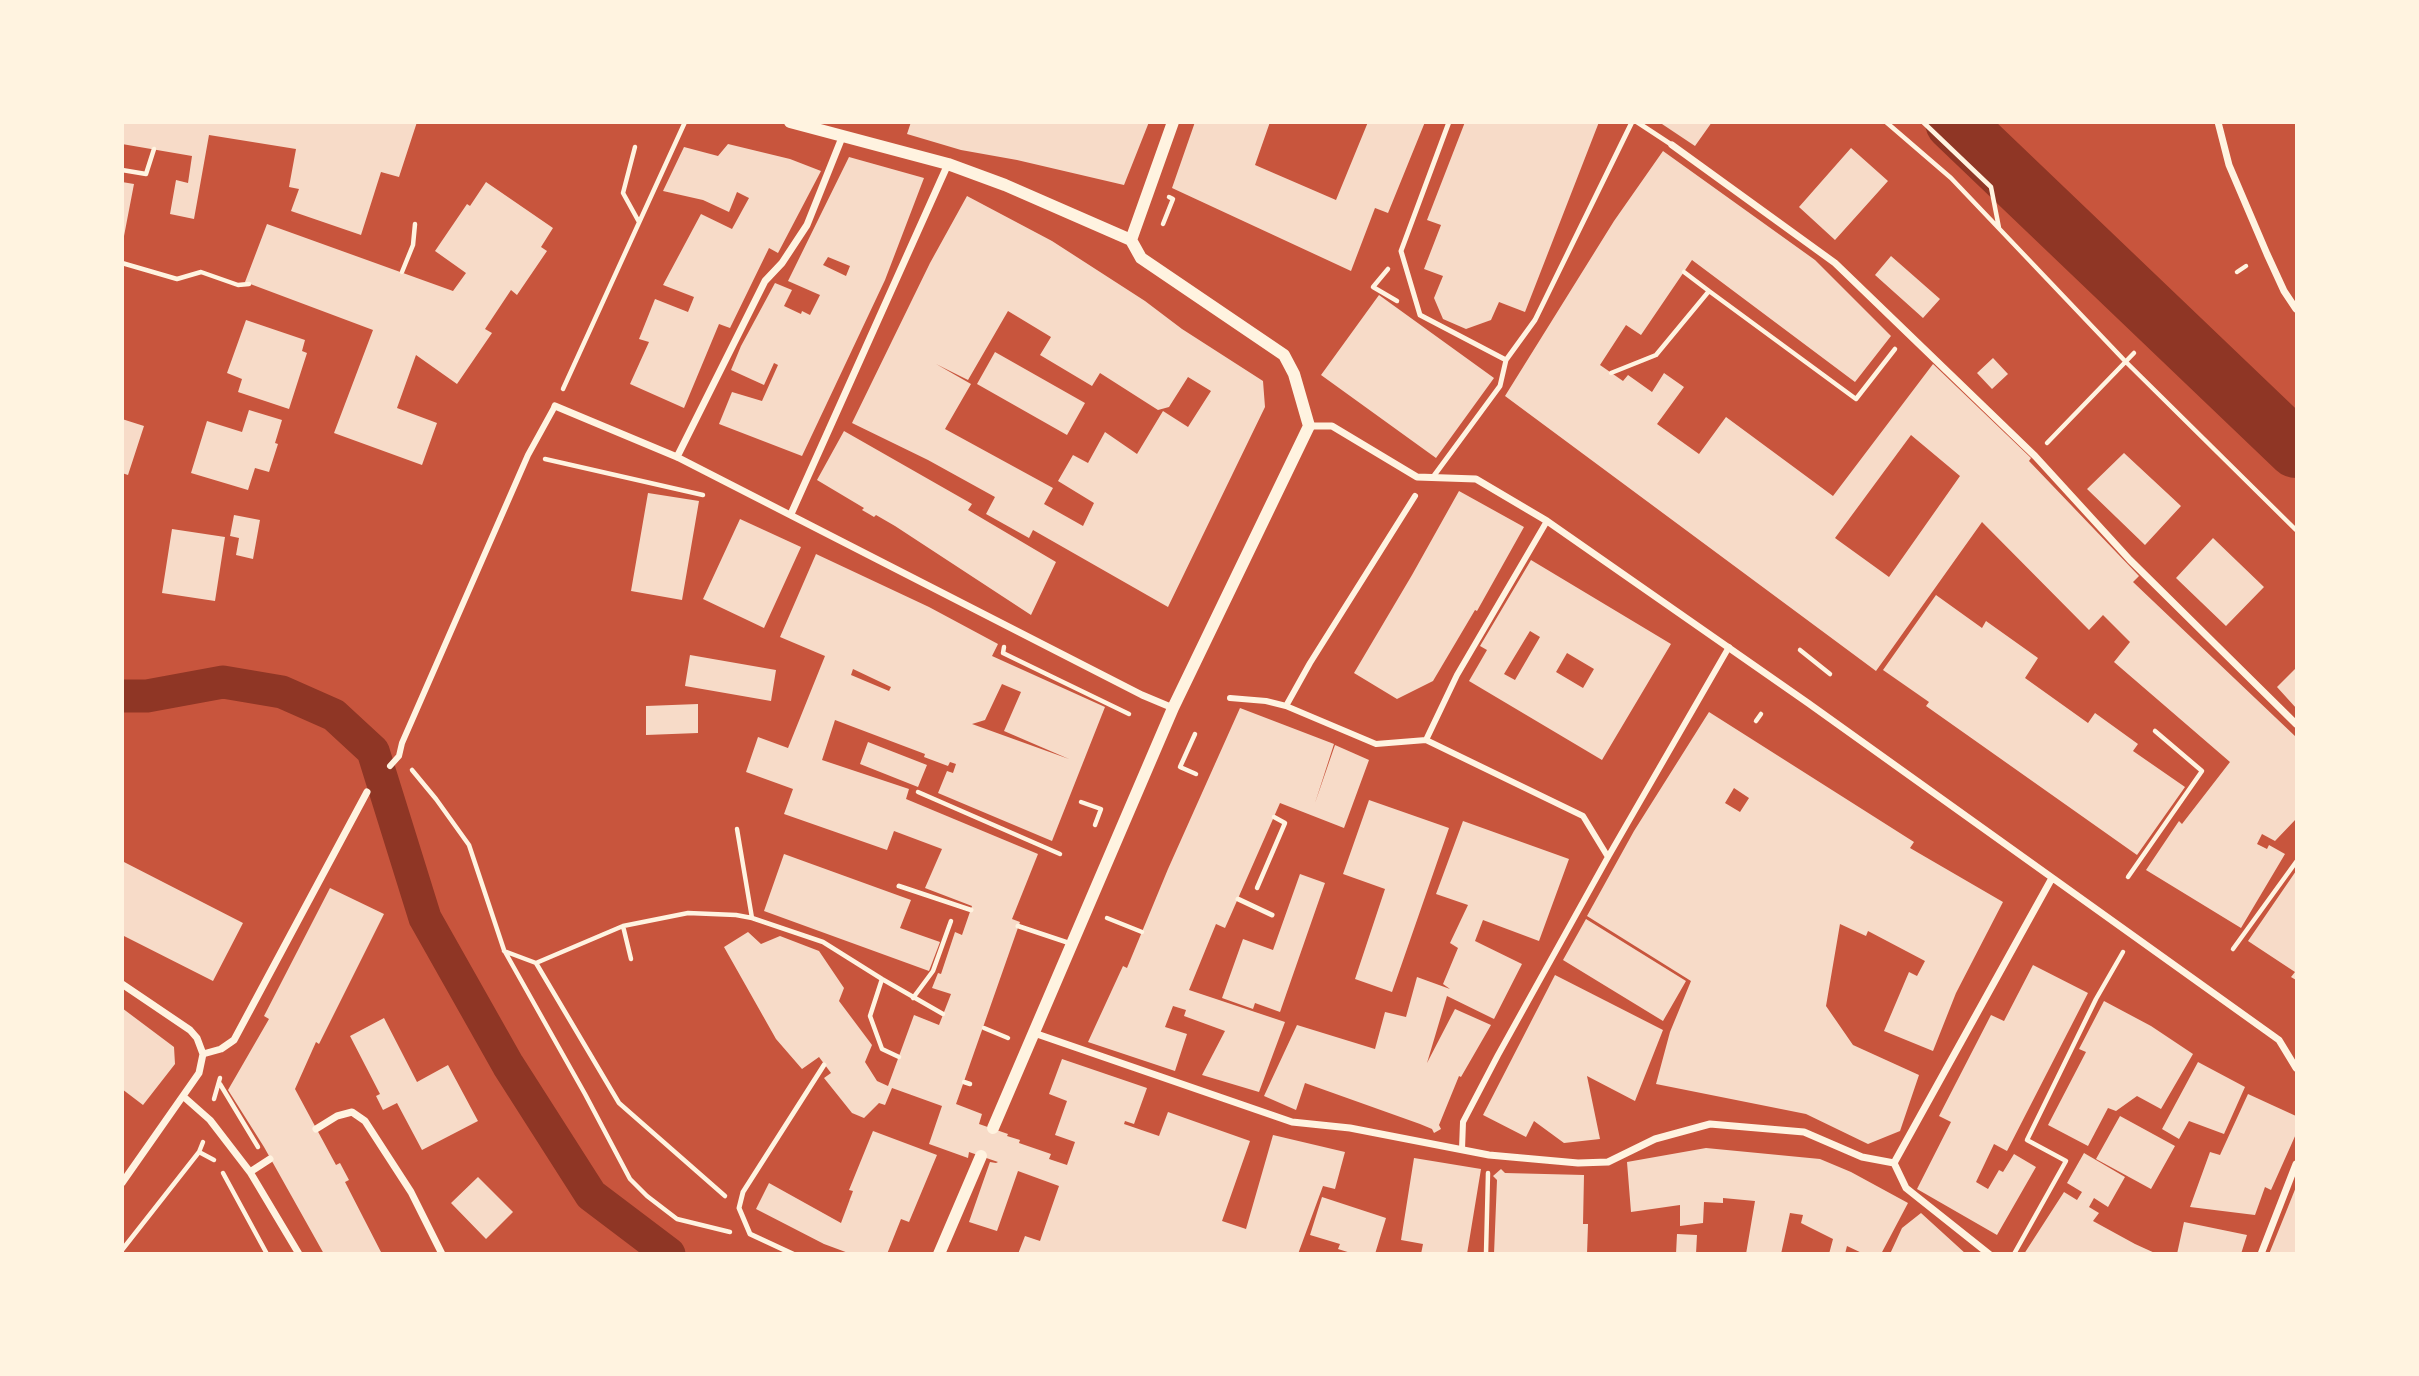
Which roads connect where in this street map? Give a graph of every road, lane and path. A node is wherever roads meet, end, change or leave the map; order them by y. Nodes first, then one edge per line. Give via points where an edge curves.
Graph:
1 (685, 122) edge
2 (790, 122) edge
3 (1173, 122) edge
4 (1448, 122) edge
5 (1632, 122) edge
6 (1637, 122) edge
7 (1886, 122) edge
8 (1923, 122) edge
9 (2218, 122) edge
10 (843, 135) junction
11 (1672, 145) joint
12 (635, 148) dead end
13 (154, 149) dead end
14 (948, 164) junction
15 (122, 170) edge
16 (639, 223) junction
17 (415, 224) dead end
18 (1999, 229) junction
19 (1131, 240) junction
20 (122, 262) edge
21 (2246, 267) dead end
22 (402, 272) dead end
23 (1684, 272) dead end
24 (2237, 272) dead end
25 (249, 284) dead end
26 (1709, 290) junction
27 (2297, 309) edge
28 (1908, 331) junction
29 (2134, 353) dead end
30 (1506, 360) junction
31 (2125, 361) junction
32 (1611, 373) dead end
33 (555, 405) junction
34 (1309, 426) junction
35 (2044, 446) dead end
36 (528, 455) junction
37 (677, 457) junction
38 (1433, 477) junction
39 (709, 496) dead end
40 (1415, 496) dead end
41 (791, 514) junction
42 (1547, 521) junction
43 (2297, 530) edge
44 (1005, 641) dead end
45 (1728, 648) junction
46 (1800, 650) dead end
47 (1830, 674) dead end
48 (1230, 698) dead end
49 (1286, 706) junction
50 (1173, 708) junction
51 (1129, 714) dead end
52 (1761, 714) dead end
53 (1756, 721) dead end
54 (2297, 724) edge
55 (2155, 731) dead end
56 (1195, 733) dead end
57 (1426, 740) junction
58 (399, 756) junction
59 (390, 766) dead end
60 (1196, 774) dead end
61 (367, 792) dead end
62 (918, 792) dead end
63 (1081, 802) dead end
64 (1274, 817) dead end
65 (1095, 825) dead end
66 (737, 829) dead end
67 (1060, 854) dead end
68 (1608, 857) junction
69 (2297, 862) edge
70 (2128, 877) dead end
71 (2052, 878) junction
72 (899, 886) dead end
73 (1238, 899) dead end
74 (1250, 905) junction
75 (957, 906) junction
76 (971, 910) dead end
77 (1087, 910) junction
78 (1272, 915) dead end
79 (752, 918) junction
80 (623, 926) junction
81 (1018, 926) dead end
82 (1142, 932) dead end
83 (2133, 936) junction
84 (1072, 944) junction
85 (2233, 949) dead end
86 (503, 950) junction
87 (631, 959) dead end
88 (536, 963) junction
89 (882, 979) junction
90 (122, 984) edge
91 (913, 998) junction
92 (943, 1014) dead end
93 (1034, 1033) junction
94 (203, 1054) junction
95 (899, 1057) dead end
96 (824, 1065) dead end
97 (2297, 1068) edge
98 (216, 1094) dead end
99 (184, 1097) junction
100 (210, 1120) junction
101 (993, 1128) dead end
102 (316, 1129) dead end
103 (1462, 1149) junction
104 (200, 1152) junction
105 (1489, 1154) junction
106 (981, 1156) dead end
107 (270, 1159) dead end
108 (216, 1161) dead end
109 (1894, 1163) junction
110 (2297, 1164) edge
111 (223, 1172) dead end
112 (250, 1172) junction
113 (122, 1183) edge
114 (739, 1208) junction
115 (750, 1234) junction
116 (122, 1250) edge
117 (267, 1254) edge
118 (299, 1254) edge
119 (442, 1254) edge
120 (793, 1254) edge
121 (939, 1254) edge
122 (1486, 1254) edge
123 (1989, 1254) edge
124 (2014, 1254) edge
125 (2261, 1254) edge

1 - 16 path
2 - 10 street
3 - 19 street
4 - 30 lane via 1401,251 1420,315
5 - 30 lane via 1535,320
6 - 11 lane
7 - 18 path via 1951,178
8 - 18 path via 1991,187
9 - 27 street via 2229,164 2267,254
10 - 14 street
10 - 37 street via 807,225 765,281
11 - 28 street via 1835,263
12 - 16 path via 623,193
13 - 15 path via 146,174
14 - 19 street
14 - 41 street
16 - 33 path
17 - 22 path via 413,245
18 - 31 path
19 - 34 street via 1141,258 1284,355
20 - 25 path via 177,279 201,272 238,285
21 - 24 path
23 - 26 path
26 - 28 path via 1856,399
26 - 32 path via 1656,355
28 - 54 street
29 - 31 path
30 - 38 lane via 1500,386
31 - 35 path
31 - 43 path
33 - 36 street
33 - 37 street
34 - 38 street via 1332,426 1417,477
34 - 50 street
36 - 39 path
36 - 58 street
37 - 41 street
38 - 42 street via 1476,479
40 - 49 street
41 - 50 street
42 - 45 street
42 - 57 street via 1457,675
44 - 51 path via 1003,653
45 - 68 street
45 - 71 street
46 - 47 path
48 - 49 street
49 - 57 street via 1376,744
50 - 77 street
52 - 53 path
55 - 70 path via 2202,771
56 - 60 path via 1180,767
57 - 68 street via 1583,816
58 - 59 street
58 - 86 path via 469,845
61 - 94 street via 234,1040
62 - 67 path
63 - 65 path via 1101,809
64 - 74 path via 1285,823
66 - 79 path
68 - 103 street via 1463,1122
69 - 85 path
71 - 83 street
71 - 109 street
72 - 75 lane
73 - 74 lane
74 - 78 lane
75 - 76 lane
75 - 91 path via 933,971
77 - 82 path
77 - 84 street
79 - 80 path via 688,913
79 - 89 path via 822,942
80 - 87 path
80 - 88 path
81 - 84 lane
83 - 97 street via 2278,1040
83 - 124 path via 2096,999 2027,1140 2066,1161
84 - 93 street
86 - 88 path
86 - 115 path via 630,1179 677,1219
88 - 114 path via 619,1103
89 - 91 path
89 - 95 path via 870,1016 882,1049
90 - 94 street via 190,1030
91 - 92 path
93 - 101 street
93 - 103 street via 1293,1122
94 - 99 street via 199,1073
96 - 114 lane via 743,1192
98 - 100 path
99 - 100 street
99 - 113 street
100 - 104 path
100 - 112 street
102 - 119 street via 352,1112 365,1121 411,1192
103 - 105 street
104 - 108 path
104 - 116 path
105 - 109 street via 1608,1162 1656,1139 1710,1124 1804,1132 1862,1157
105 - 122 path
106 - 121 street
107 - 112 street
109 - 123 street via 1906,1188
110 - 125 street
111 - 117 path
112 - 118 street
114 - 115 lane
115 - 120 lane

